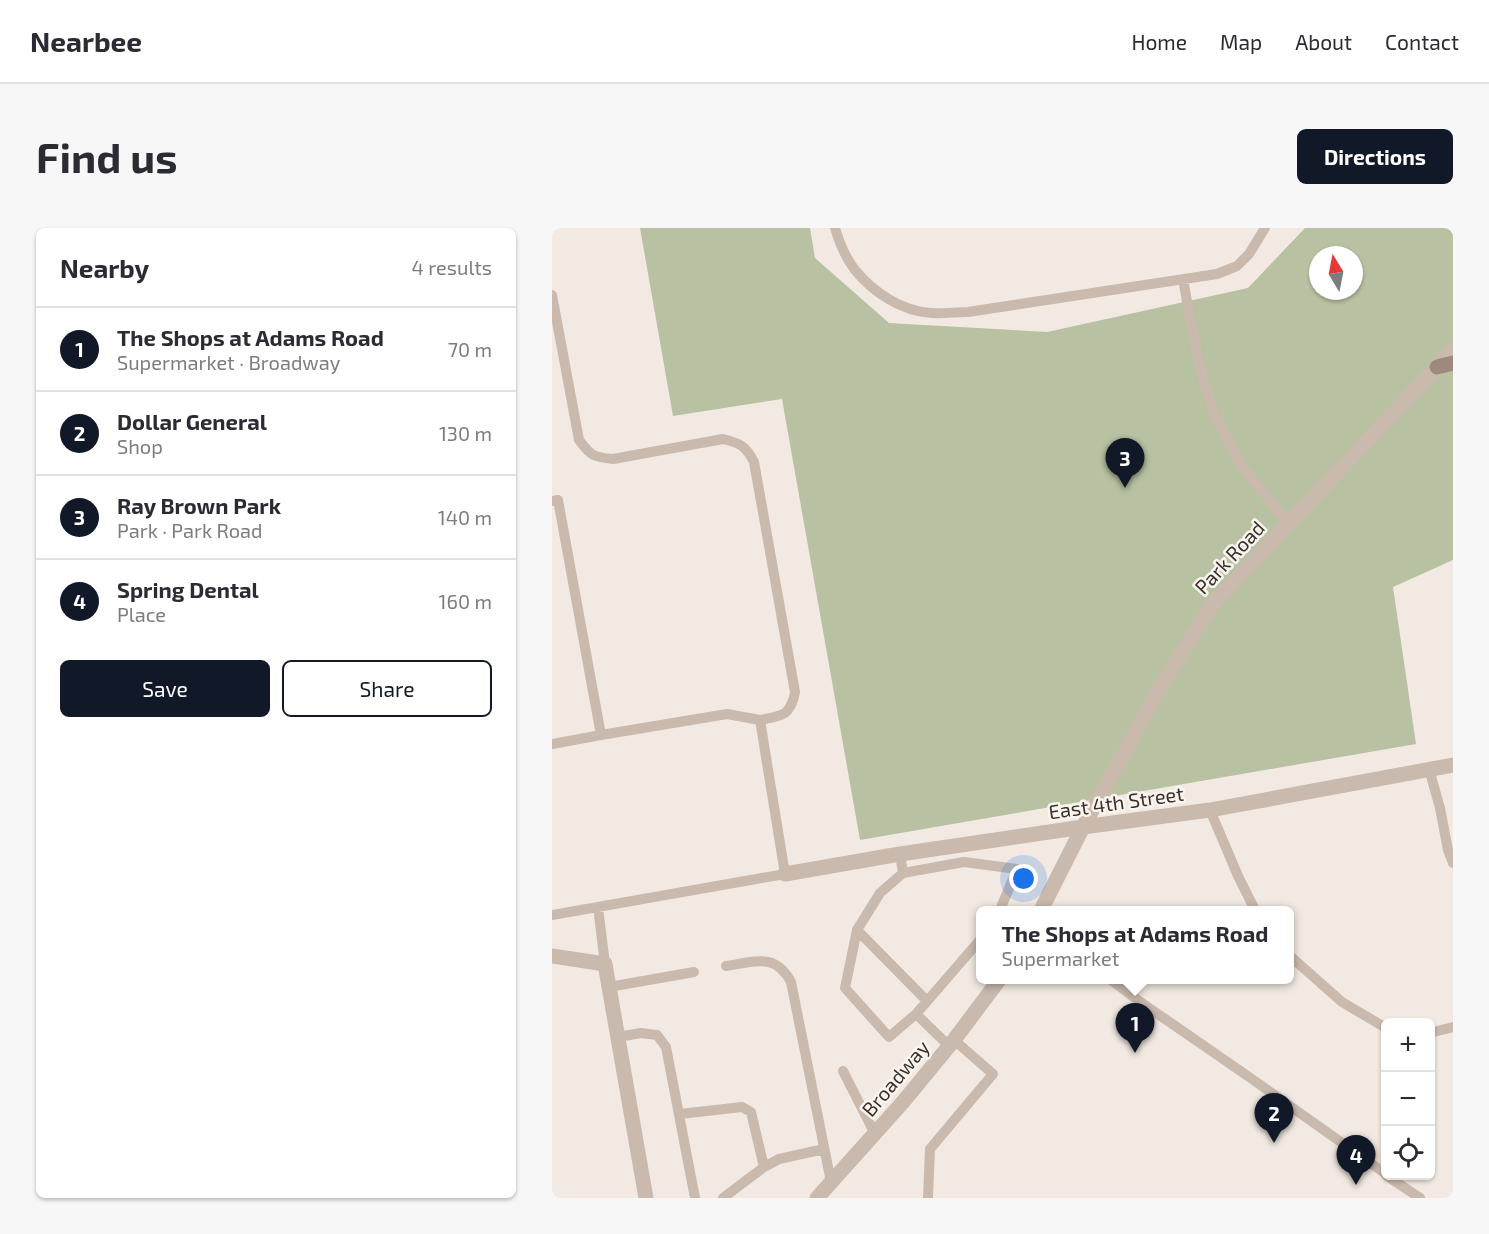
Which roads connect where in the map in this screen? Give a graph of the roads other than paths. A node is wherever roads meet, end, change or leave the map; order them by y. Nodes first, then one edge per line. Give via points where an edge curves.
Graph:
1 (835, 228) edge
2 (1264, 228) edge
3 (1183, 279) junction
4 (552, 295) edge
5 (1453, 350) edge
6 (1453, 363) edge
7 (1437, 367) junction
8 (552, 501) edge
9 (1288, 523) junction
10 (760, 720) junction
11 (601, 735) junction
12 (552, 744) edge
13 (1453, 765) edge
14 (1429, 769) junction
15 (1210, 810) junction
16 (1083, 827) junction
17 (900, 854) junction
18 (1453, 863) edge
19 (903, 873) junction
20 (784, 874) junction
21 (1002, 906) edge
22 (1043, 906) edge
23 (1253, 906) edge
24 (598, 907) junction
25 (552, 915) edge
26 (857, 930) junction
27 (976, 946) edge
28 (552, 956) edge
29 (1294, 960) edge
30 (605, 964) junction
31 (726, 966) dead end
32 (694, 972) dead end
33 (996, 984) edge
34 (1116, 984) edge
35 (609, 987) junction
36 (927, 1001) junction
37 (916, 1014) junction
38 (1381, 1025) edge
39 (1453, 1027) edge
40 (1435, 1032) edge
41 (618, 1036) junction
42 (951, 1043) junction
43 (843, 1071) dead end
44 (680, 1114) junction
45 (874, 1134) junction
46 (824, 1149) junction
47 (764, 1167) junction
48 (1381, 1171) edge
49 (1393, 1180) edge
50 (831, 1182) junction
51 (646, 1198) edge
52 (695, 1198) edge
53 (723, 1198) edge
54 (817, 1198) edge
55 (928, 1198) edge
56 (1420, 1198) edge

1 - 3 lane via 854,269 880,294 929,313 968,312
2 - 3 lane via 1237,266 1217,274
3 - 9 lane via 1215,417 1243,468
4 - 10 lane via 579,440 588,452 613,459 723,439 747,449 754,462 795,692 788,711 780,717
5 - 7 street, Park Road
6 - 7 main road
7 - 9 street, Park Road
8 - 11 lane via 558,500
9 - 16 street, Park Road via 1212,605 1164,681
10 - 11 lane via 727,714
10 - 20 lane
11 - 12 lane
13 - 14 street, East 4th Street
14 - 15 street, East 4th Street
14 - 18 lane
15 - 16 street, East 4th Street
15 - 23 lane
16 - 17 street, East 4th Street
16 - 22 street
17 - 19 lane
17 - 20 street, East 4th Street
19 - 21 lane via 964,862 1017,868
19 - 26 lane via 880,893
20 - 24 lane
24 - 25 lane
24 - 30 lane
26 - 36 lane
26 - 37 lane via 845,988 889,1037
27 - 36 lane
28 - 30 street
29 - 38 lane via 1342,1002
30 - 35 street
31 - 46 lane via 775,963 791,982
32 - 35 lane
33 - 42 street, Broadway
34 - 48 lane
35 - 41 street
36 - 37 lane
37 - 42 lane
39 - 40 lane
41 - 44 lane via 657,1035 666,1047
41 - 51 street
42 - 45 street, Broadway
42 - 55 lane via 993,1074 930,1149
43 - 45 lane
44 - 47 lane via 742,1107 751,1112
44 - 52 lane
45 - 50 street, Broadway
46 - 47 lane via 779,1159
46 - 50 lane
47 - 53 lane
49 - 56 lane
50 - 54 street, Broadway

